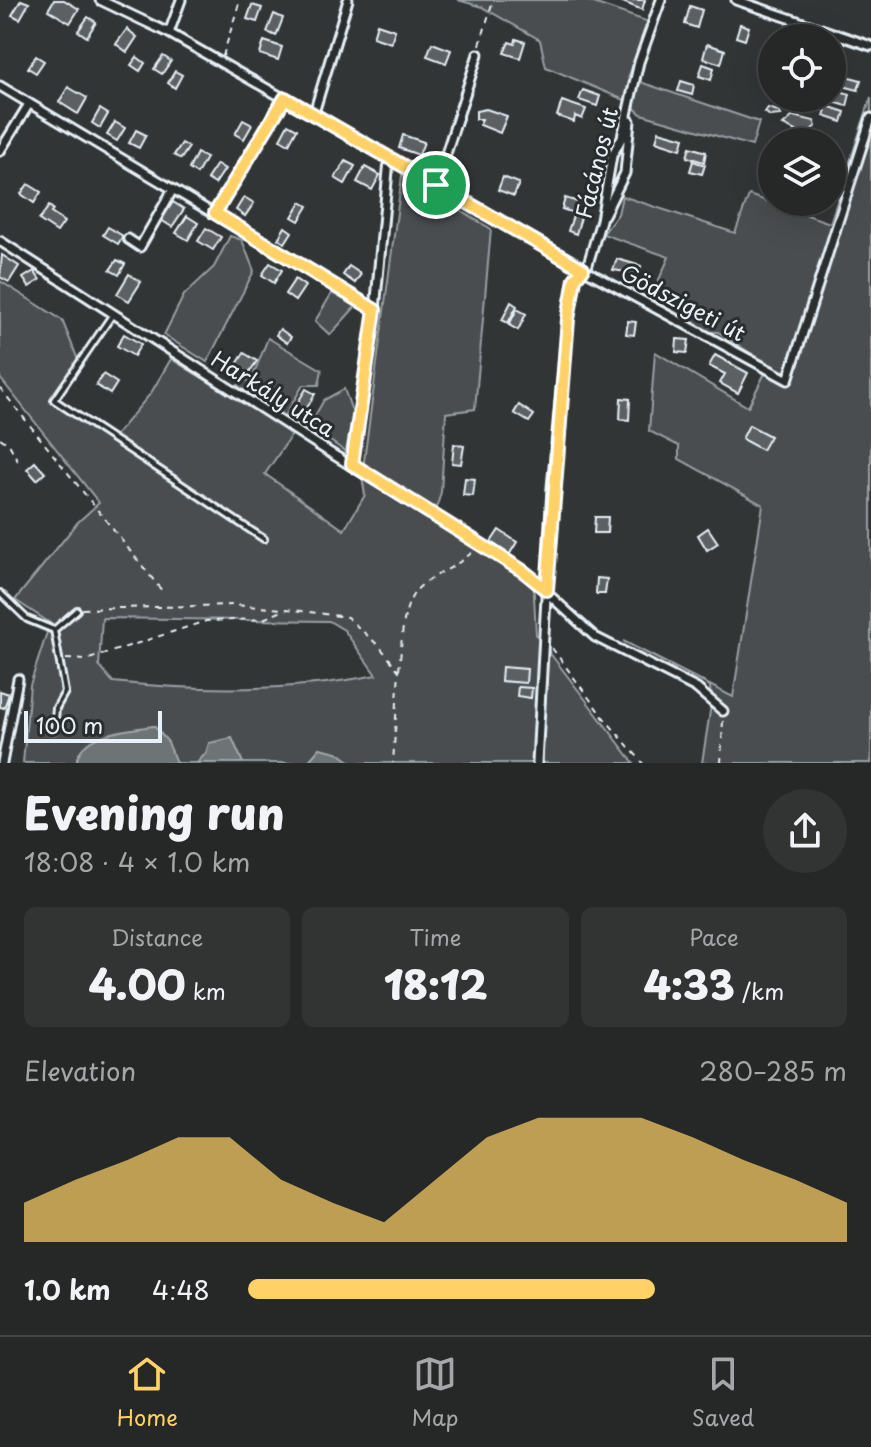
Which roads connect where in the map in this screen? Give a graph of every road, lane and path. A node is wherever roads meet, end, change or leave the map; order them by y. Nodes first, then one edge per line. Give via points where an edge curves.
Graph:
1 (101, 0) edge
2 (181, 0) edge
3 (240, 0) edge
4 (348, 0) edge
5 (493, 0) edge
6 (661, 0) edge
7 (736, 0) edge
8 (169, 33) junction
9 (871, 46) edge
10 (478, 54) joint
11 (220, 65) junction
12 (0, 86) edge
13 (285, 98) junction
14 (29, 104) junction
15 (630, 111) junction
16 (313, 116) junction
17 (871, 118) edge
18 (0, 151) edge
19 (389, 160) junction
20 (436, 185) junction
21 (172, 191) junction
22 (215, 213) junction
23 (601, 220) junction
24 (128, 239) dead end
25 (0, 241) edge
26 (583, 269) junction
27 (375, 310) junction
28 (113, 314) junction
29 (0, 388) edge
30 (0, 438) edge
31 (352, 464) junction
32 (21, 467) dead end
33 (264, 539) dead end
34 (479, 544) junction
35 (547, 590) junction
36 (163, 592) dead end
37 (0, 593) edge
38 (287, 609) junction
39 (77, 610) joint
40 (54, 630) junction
41 (544, 637) junction
42 (60, 659) junction
43 (399, 671) junction
44 (18, 679) dead end
45 (723, 711) joint
46 (54, 730) dead end
47 (2, 763) edge
48 (393, 763) edge
49 (537, 763) edge
50 (643, 763) edge
51 (721, 763) edge

1 - 8 street, Gödszigeti út
2 - 8 street
3 - 11 path
4 - 16 street
5 - 10 path
6 - 15 street, Fácános út via 639,62
7 - 9 street
8 - 11 street, Gödszigeti út
10 - 20 street
11 - 13 street, Gödszigeti út
12 - 14 street
13 - 16 street, Gödszigeti út
13 - 22 street
14 - 18 street
14 - 21 street
15 - 23 street, Fácános út via 612,156
15 - 23 street via 625,173
16 - 19 street, Gödszigeti út
17 - 26 street, Gödszigeti út via 788,380
19 - 20 street, Gödszigeti út
19 - 27 street
20 - 26 street, Gödszigeti út
21 - 22 street
21 - 24 street via 140,247
22 - 27 street
23 - 26 street, Fácános út
25 - 28 street, Harkály utca
26 - 35 street, Fácános út via 575,279 568,319
27 - 31 street
28 - 31 street, Harkály utca
28 - 33 lane via 54,400
29 - 36 path
30 - 32 path
31 - 34 street, Harkály utca
34 - 35 street, Harkály utca
34 - 43 path via 422,583 408,600
35 - 41 street, Fácános út
35 - 45 street, Harkály utca via 595,637 696,688
37 - 40 lane via 27,619
38 - 39 path via 234,605
38 - 42 path via 263,619 206,621 86,660
38 - 43 path via 347,617
39 - 40 lane
40 - 42 lane
41 - 49 street, Fácános út
41 - 50 path
42 - 46 lane via 65,692 56,708
43 - 48 path
44 - 47 street
45 - 51 path

